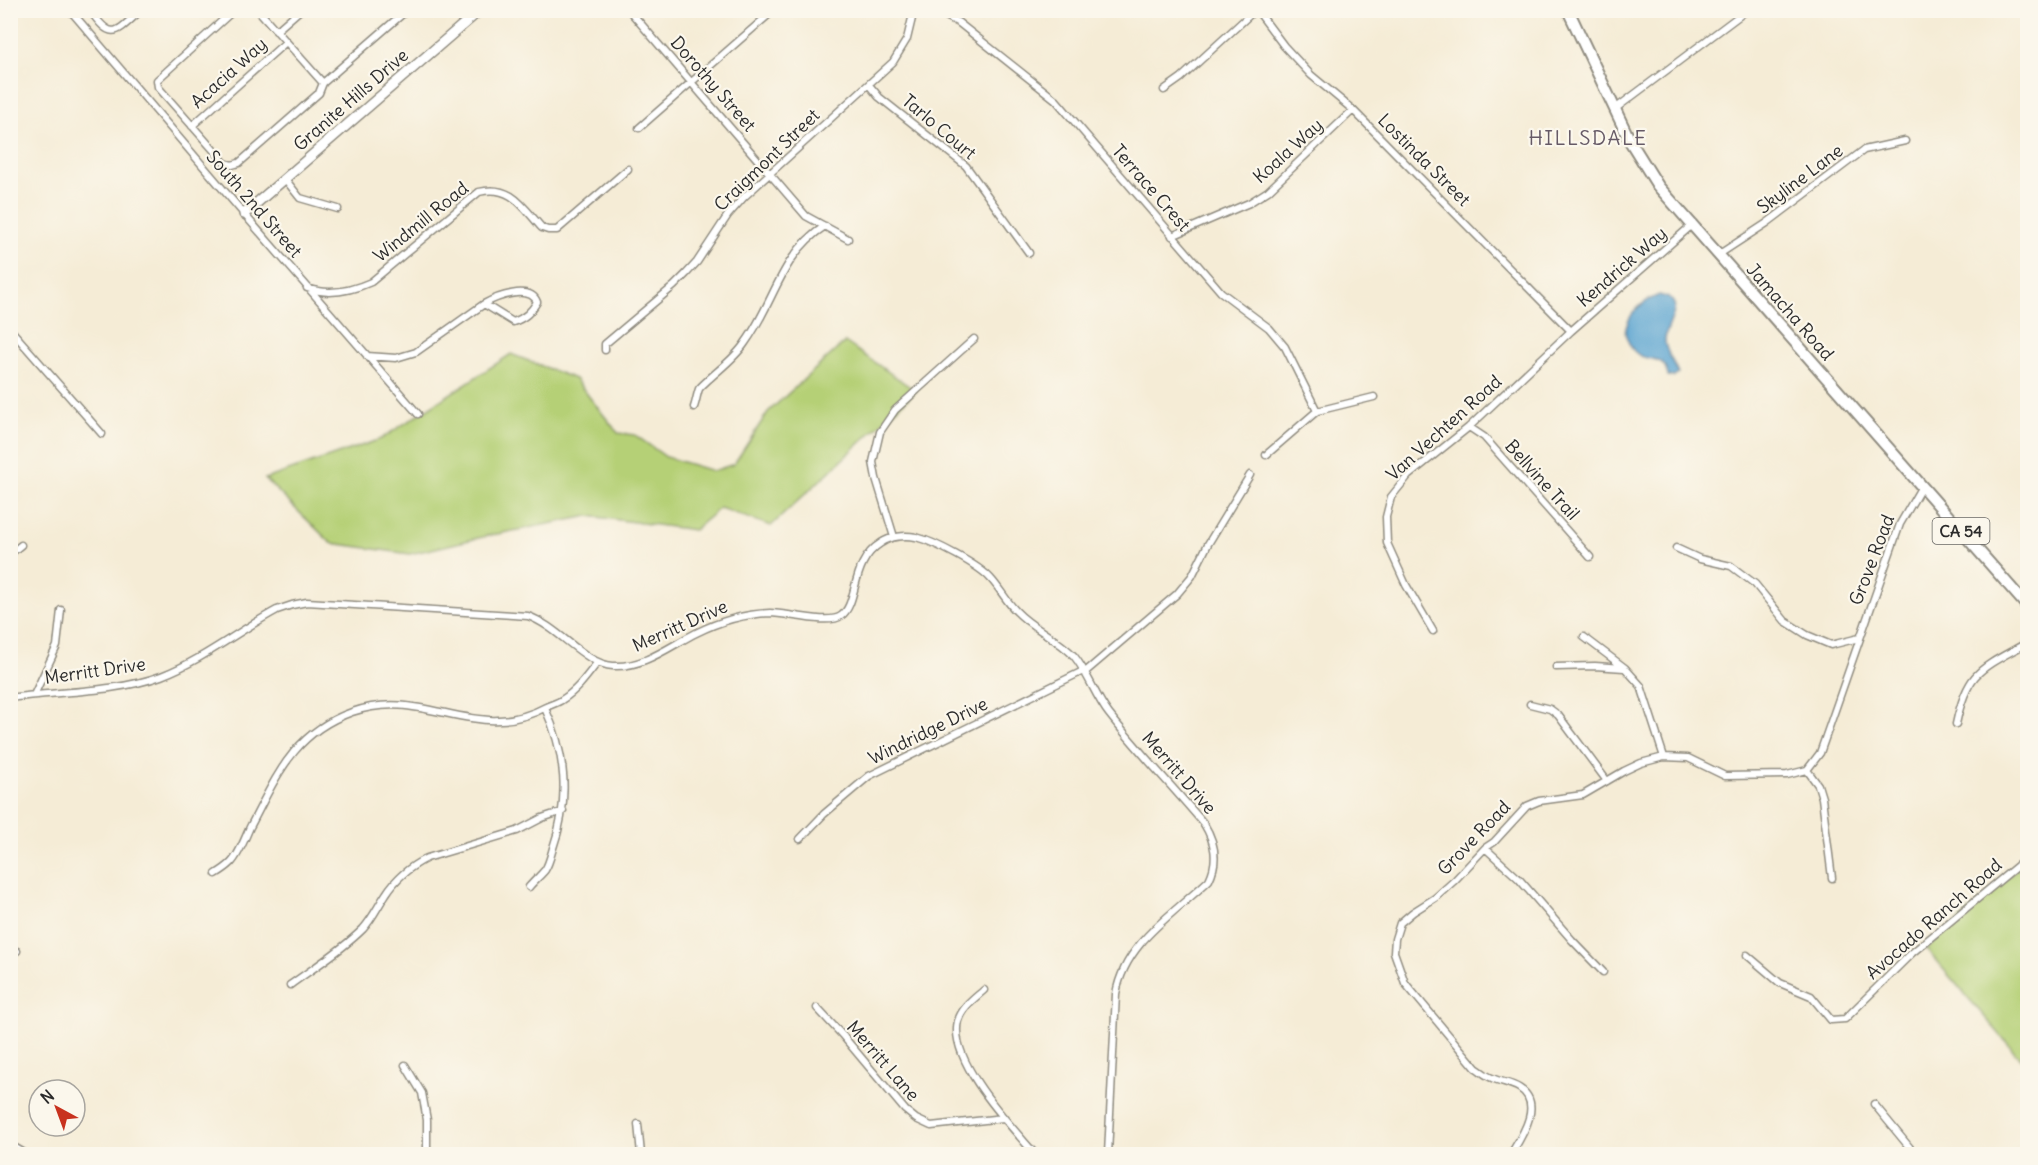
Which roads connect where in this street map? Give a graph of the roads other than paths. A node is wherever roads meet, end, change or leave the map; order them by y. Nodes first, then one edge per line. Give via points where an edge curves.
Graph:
1 (70, 10) edge
2 (90, 10) edge
3 (141, 10) edge
4 (234, 10) edge
5 (258, 10) edge
6 (300, 10) edge
7 (407, 10) edge
8 (480, 10) edge
9 (629, 10) edge
10 (774, 10) edge
11 (914, 10) edge
12 (935, 10) edge
13 (1256, 10) edge
14 (1568, 10) edge
15 (1748, 10) edge
16 (276, 31) junction
17 (286, 42) junction
18 (322, 83) junction
19 (692, 83) junction
20 (869, 85) junction
21 (1164, 90) dead end
22 (1615, 109) junction
23 (1353, 110) junction
24 (192, 126) junction
25 (639, 128) dead end
26 (1905, 141) dead end
27 (628, 169) dead end
28 (771, 174) junction
29 (285, 179) junction
30 (338, 209) dead end
31 (244, 214) junction
32 (1692, 225) junction
33 (825, 226) junction
34 (1172, 236) junction
35 (848, 239) dead end
36 (1029, 253) dead end
37 (1718, 255) junction
38 (307, 287) junction
39 (484, 304) junction
40 (10, 328) edge
41 (1571, 331) junction
42 (974, 339) dead end
43 (605, 350) dead end
44 (367, 356) junction
45 (1374, 397) dead end
46 (694, 407) dead end
47 (1317, 411) junction
48 (418, 414) dead end
49 (1469, 427) junction
50 (102, 434) dead end
51 (1266, 455) dead end
52 (1250, 475) dead end
53 (1922, 486) junction
54 (894, 537) junction
55 (21, 545) dead end
56 (1676, 548) dead end
57 (10, 554) edge
58 (1590, 556) dead end
59 (2028, 607) edge
60 (61, 610) dead end
61 (1433, 631) dead end
62 (1584, 637) dead end
63 (1859, 638) junction
64 (2028, 640) edge
65 (597, 663) junction
66 (1556, 667) dead end
67 (1625, 668) junction
68 (1084, 672) junction
69 (34, 695) junction
70 (10, 698) edge
71 (1530, 704) dead end
72 (545, 708) junction
73 (1956, 724) dead end
74 (1664, 757) junction
75 (1807, 770) junction
76 (1607, 781) junction
77 (563, 811) junction
78 (800, 839) dead end
79 (1485, 848) junction
80 (2028, 857) edge
81 (216, 874) dead end
82 (1832, 878) dead end
83 (529, 886) dead end
84 (1747, 955) dead end
85 (1603, 972) dead end
86 (290, 985) dead end
87 (984, 990) dead end
88 (817, 1008) dead end
89 (405, 1065) dead end
90 (1874, 1104) dead end
91 (1003, 1118) junction
92 (638, 1124) dead end
93 (10, 1147) edge
94 (26, 1154) edge
95 (428, 1155) edge
96 (641, 1155) edge
97 (1035, 1155) edge
98 (1108, 1155) edge
99 (1511, 1155) edge
100 (1915, 1155) edge

1 - 31 street, South 2nd Street
2 - 3 street via 112,32
4 - 24 street via 158,80 158,87
5 - 16 street
6 - 16 street
7 - 18 street
8 - 29 street, Granite Hills Drive
9 - 19 street, Dorothy Street
10 - 19 street
11 - 20 street, Craigmont Street via 902,51
12 - 34 street, Terrace Crest via 959,23 1056,100
13 - 21 street
13 - 23 street, Lostinda Street via 1311,75
14 - 22 main road, Jamacha Road
15 - 22 street
16 - 17 street
17 - 18 street
17 - 24 street, Acacia Way
18 - 24 street via 319,93 239,163 225,164
19 - 25 street
19 - 28 street, Dorothy Street
20 - 28 street, Craigmont Street
20 - 36 street, Tarlo Court via 879,98 966,166
22 - 32 main road, Jamacha Road via 1658,186
23 - 34 street, Koala Way via 1268,191
23 - 41 street, Lostinda Street
26 - 37 street, Skyline Lane via 1864,150
27 - 38 street, Windmill Road via 556,230 542,228 505,191 479,192 371,282 353,290 333,292
28 - 33 street, Dorothy Street via 806,216
28 - 43 street, Craigmont Street via 728,215 686,274 605,344
29 - 30 street via 300,198
29 - 31 street, Granite Hills Drive
31 - 38 street, South 2nd Street
32 - 37 main road, Jamacha Road
32 - 41 street, Kendrick Way
33 - 35 street, Dorothy Street
33 - 46 street via 796,252 777,281 755,329 743,347 699,389
34 - 47 street, Terrace Crest via 1221,292 1257,318 1285,347
37 - 53 main road, Jamacha Road / CA 54
38 - 44 street, South 2nd Street
39 - 39 street via 513,322 530,312 537,302 531,293 514,293
39 - 44 street via 416,352 396,357
40 - 50 street
41 - 49 street, Van Vechten Road
42 - 54 street via 895,410 880,432 873,462
44 - 48 street, South 2nd Street
45 - 47 street
47 - 51 street
49 - 58 street, Bellvine Trail via 1484,437
49 - 61 street, Van Vechten Road via 1408,476 1391,497 1386,517 1387,543
52 - 68 street, Windridge Drive via 1192,576 1177,594
53 - 59 main road, Jamacha Road / CA 54
53 - 63 street, Grove Road via 1900,524
54 - 65 street, Merritt Drive via 865,559 847,609 838,618 749,614 699,632 636,663
54 - 68 street, Merritt Drive via 916,537 938,546 990,577 1017,612 1066,647
55 - 57 street
56 - 63 street via 1731,566 1755,584 1785,621 1807,635 1831,645
60 - 69 street via 57,646
62 - 67 street
63 - 75 street, Grove Road via 1820,753
64 - 73 street via 1984,666 1968,684
65 - 69 street, Merritt Drive via 543,621 528,616 307,602 278,610 190,663 162,675 110,687
65 - 72 street via 563,699
66 - 67 street
67 - 74 street via 1641,686
68 - 78 street, Windridge Drive via 869,776
68 - 98 street, Merritt Drive via 1107,712 1204,824 1212,837 1216,857 1209,880 1136,948 1118,981
69 - 70 street, Merritt Drive
71 - 76 street via 1558,715
72 - 77 street via 556,732 564,768
72 - 81 street via 527,716 497,721 414,705 387,704 340,716 308,737 282,766 232,863
74 - 75 street, Grove Road via 1688,758 1725,776 1787,775
74 - 76 street, Grove Road via 1641,763
75 - 82 street via 1822,798
76 - 79 street, Grove Road via 1583,795 1527,806
77 - 83 street via 546,868
77 - 86 street via 517,831 417,863 393,883 364,927
79 - 85 street via 1519,879
79 - 99 street, Grove Road via 1449,886 1400,923 1394,952 1405,983 1476,1068 1529,1095 1531,1106 1525,1129
80 - 84 street, Avocado Ranch Road via 1912,953 1845,1019 1831,1020 1811,996 1780,982
87 - 91 street via 962,1012 957,1035 971,1075
88 - 91 street, Merritt Lane via 916,1119 931,1126
89 - 95 street via 422,1093
90 - 100 street
91 - 97 street
92 - 96 street
93 - 94 street

